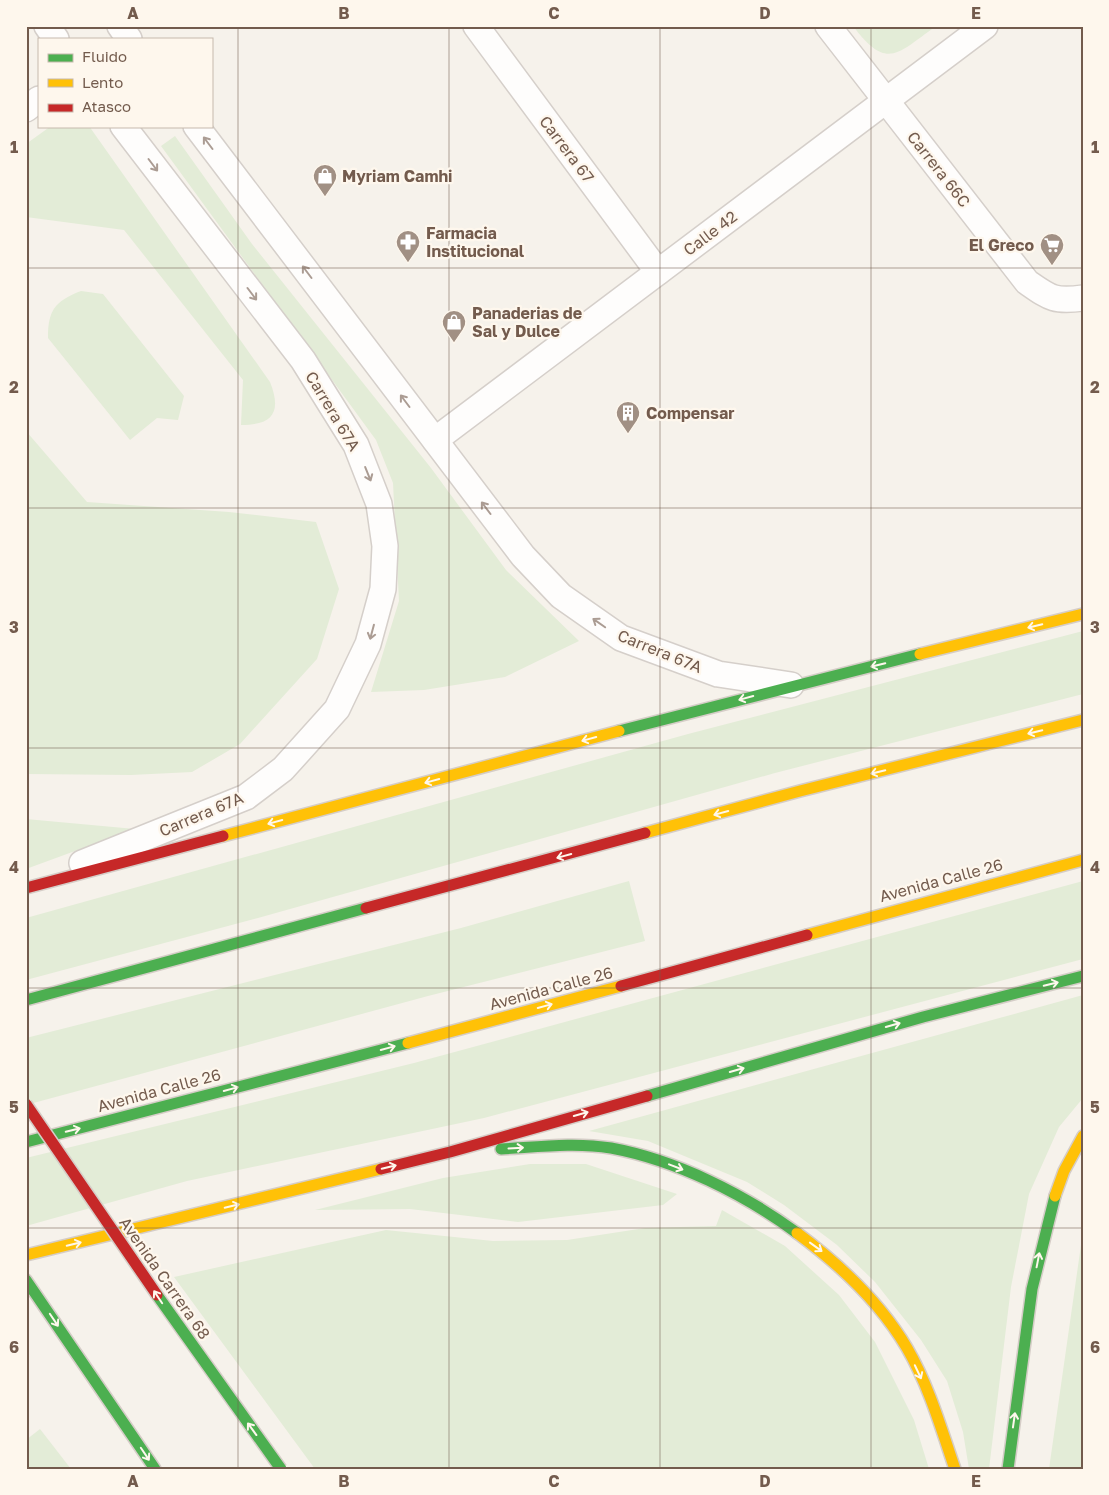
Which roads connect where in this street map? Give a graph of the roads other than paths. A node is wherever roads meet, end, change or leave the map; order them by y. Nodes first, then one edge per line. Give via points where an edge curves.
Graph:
1 (47, 26) edge
2 (476, 26) edge
3 (828, 26) edge
4 (985, 26) edge
5 (55, 38) edge
6 (38, 101) edge
7 (886, 101) junction
8 (26, 109) edge
9 (125, 128) edge
10 (198, 128) edge
11 (658, 272) junction
12 (1072, 300) edge
13 (435, 440) junction
14 (1083, 614) edge
15 (794, 685) junction
16 (1083, 720) edge
17 (1083, 860) edge
18 (26, 887) edge
19 (1083, 976) edge
20 (26, 1000) edge
21 (26, 1104) edge
22 (1083, 1136) edge
23 (26, 1142) edge
24 (450, 1152) junction
25 (26, 1255) edge
26 (26, 1280) edge
27 (155, 1469) edge
28 (281, 1469) edge
29 (955, 1469) edge
30 (1008, 1469) edge

1 - 5 street
2 - 11 street, Carrera 67
3 - 7 street, Carrera 66C
4 - 7 street, Calle 42
6 - 8 street
7 - 11 street, Calle 42
7 - 12 street, Carrera 66C via 1027,282 1044,294
9 -> 18 street, Carrera 67A via 303,360 356,446 379,504 386,546 383,589 368,644 337,709 283,769 246,797
13 -> 10 street, Carrera 67A
11 - 13 street, Calle 42
15 -> 13 street, Carrera 67A via 718,674 621,638 561,596 523,556
14 -> 15 main road
15 -> 18 main road
16 -> 20 main road via 800,791
23 -> 17 main road, Avenida Calle 26 via 491,1021
24 -> 19 main road via 914,1019
28 -> 21 main road, Avenida Carrera 68, bridge via 178,1326
30 -> 22 main road via 1041,1240 1060,1182
25 -> 24 main road
24 -> 29 main road via 565,1145 610,1148 658,1160 692,1173 776,1218 828,1256 869,1297 907,1348 934,1406
26 -> 27 main road

